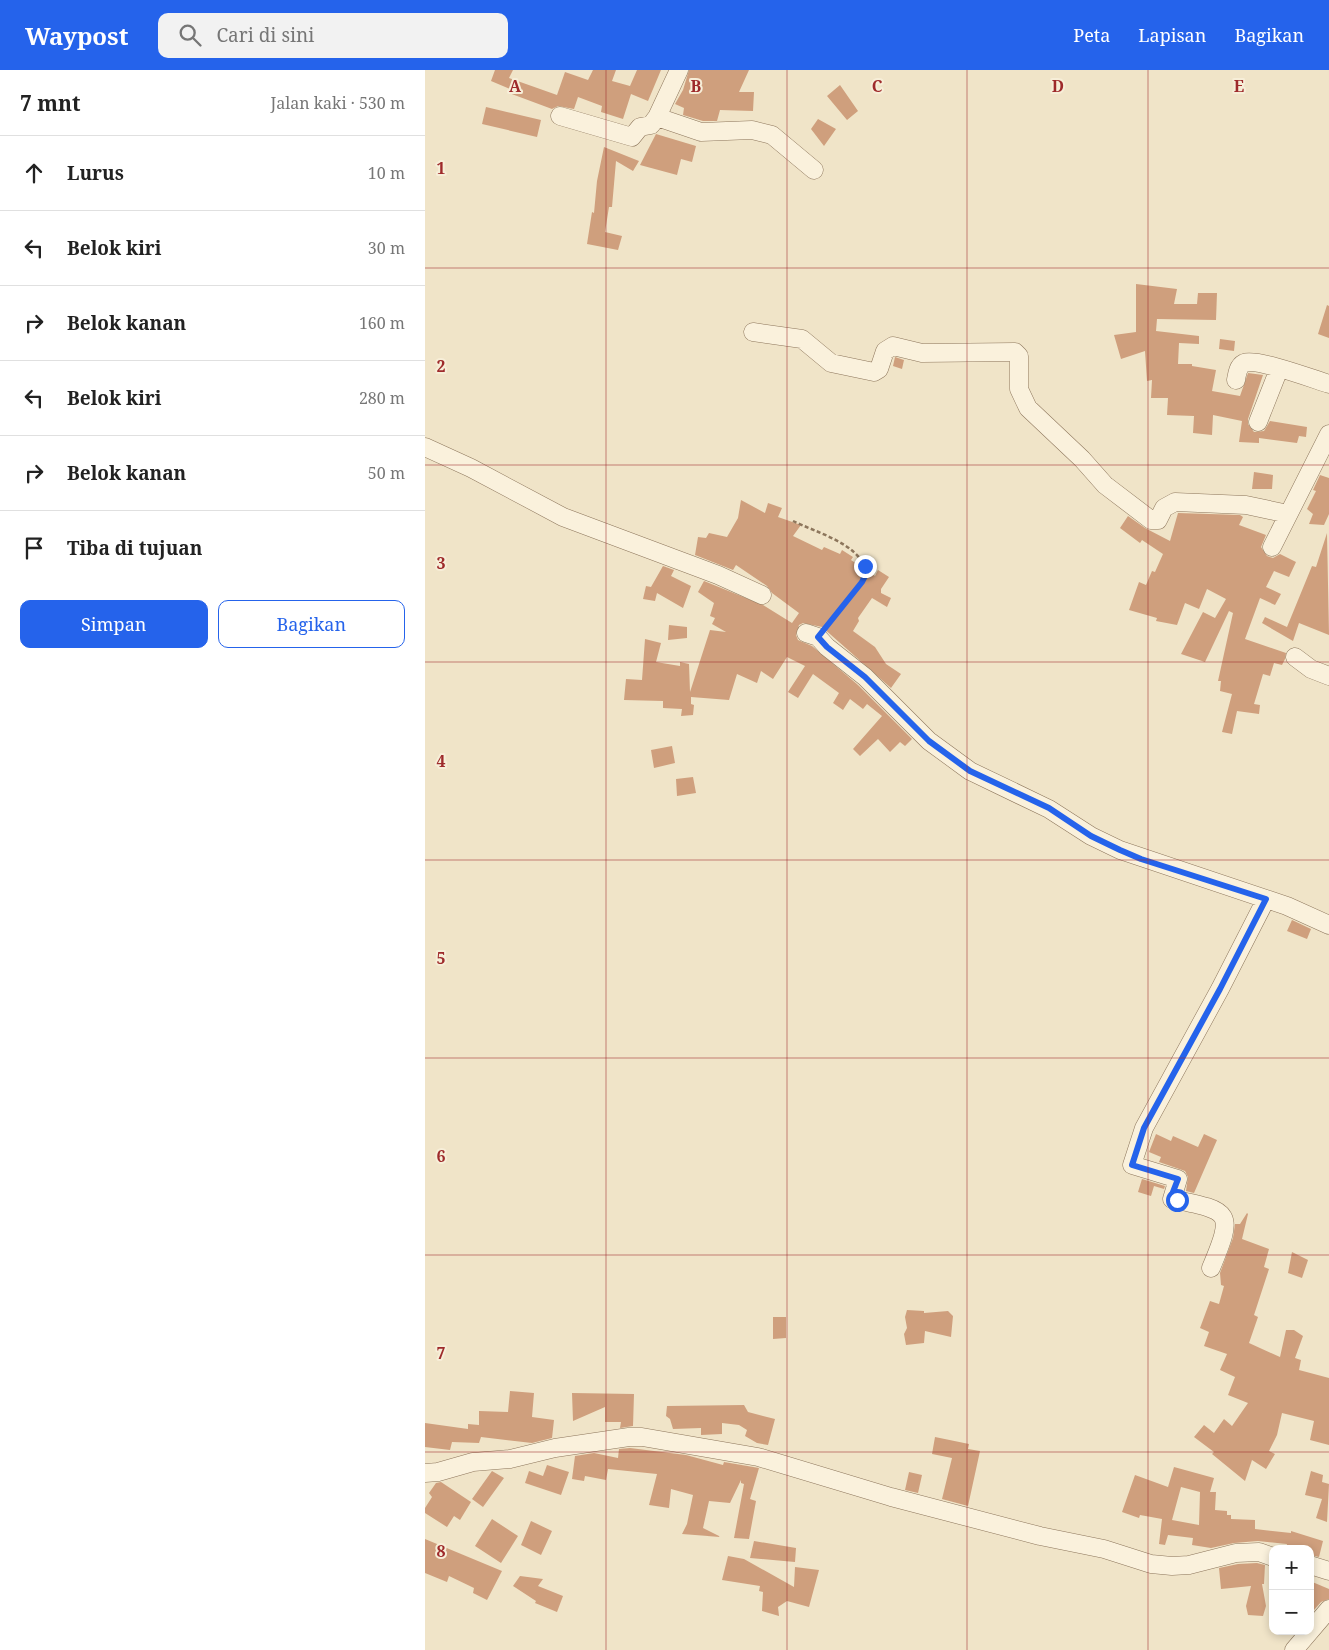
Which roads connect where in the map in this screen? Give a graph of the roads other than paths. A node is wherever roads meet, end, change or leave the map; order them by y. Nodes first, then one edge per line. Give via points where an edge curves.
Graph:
1 (679, 70) edge
2 (560, 116) dead end
3 (657, 117) junction
4 (814, 170) dead end
5 (753, 332) dead end
6 (1279, 369) junction
7 (1236, 380) dead end
8 (1329, 384) edge
9 (1258, 422) dead end
10 (1329, 434) edge
11 (425, 446) edge
12 (1288, 514) junction
13 (1272, 547) dead end
14 (762, 595) dead end
15 (812, 635) road end
16 (1295, 657) dead end
17 (1329, 676) edge
18 (1266, 899) junction
19 (1329, 925) edge
20 (1211, 1268) dead end
21 (425, 1475) edge
22 (1269, 1556) edge
23 (1314, 1566) edge
24 (1329, 1571) edge
25 (1329, 1609) edge
26 (1294, 1650) edge

1 - 3 street
2 - 3 street via 632,137 640,127 651,125
3 - 4 street via 701,132 752,130 772,134
5 - 12 street via 802,339 831,363 874,372 879,369 885,351 893,346 922,353 1015,352 1019,356 1019,388 1028,408 1105,485 1151,520 1158,520 1164,508 1175,502 1247,505
6 - 7 street via 1244,363 1239,367
6 - 8 street
6 - 9 street
10 - 12 street
11 - 14 street via 563,517 719,575
12 - 13 street
15 - 18 street via 865,677 929,741 970,771 1049,808 1091,836 1120,850
16 - 17 street via 1311,669
18 - 19 street
18 - 20 street via 1144,1128 1132,1165 1178,1179 1172,1200 1211,1207 1219,1212 1226,1223 1225,1234
21 - 22 street via 555,1448 642,1437 758,1457 891,1497 1040,1536 1104,1549 1151,1564 1189,1565 1236,1553 1259,1552
23 - 24 street
25 - 26 street

